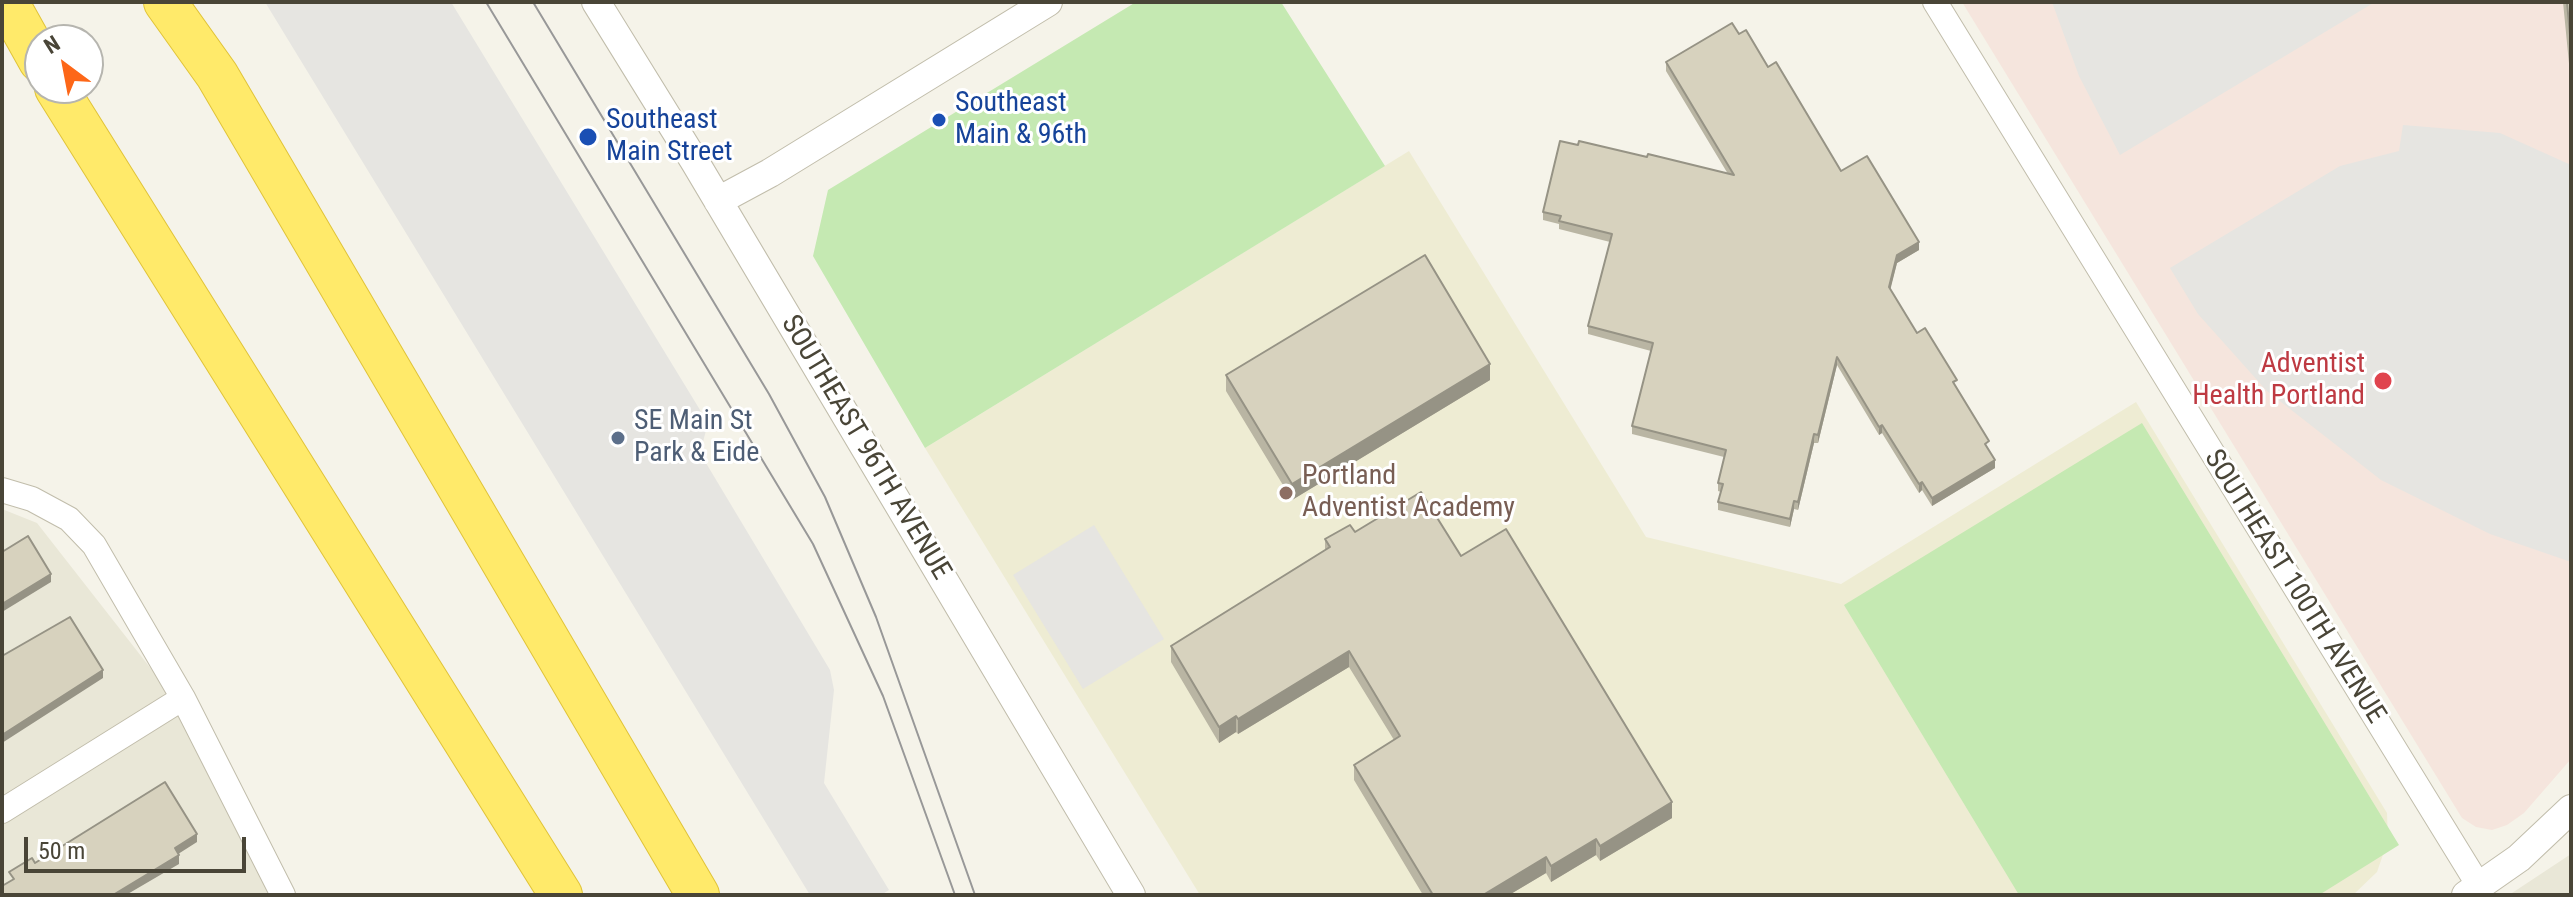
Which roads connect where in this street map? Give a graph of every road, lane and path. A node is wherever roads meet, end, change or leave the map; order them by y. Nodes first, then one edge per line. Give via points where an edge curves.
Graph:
1 (7, 2) edge
2 (165, 2) edge
3 (195, 2) edge
4 (596, 2) edge
5 (1048, 2) edge
6 (1935, 2) edge
7 (2, 29) edge
8 (24, 32) edge
9 (24, 49) edge
10 (217, 75) junction
11 (67, 104) edge
12 (718, 201) junction
13 (2, 490) edge
14 (183, 698) junction
15 (2571, 809) edge
16 (2, 811) edge
17 (2472, 891) edge
18 (283, 895) edge
19 (561, 895) edge
20 (698, 895) edge
21 (1131, 895) edge

1 - 8 highway
2 - 10 highway
3 - 10 highway
4 - 12 street, SOUTHEAST 96TH AVENUE
5 - 12 street
6 - 17 street, SOUTHEAST 100TH AVENUE
7 - 9 highway
10 - 20 highway
11 - 19 highway
12 - 21 street, SOUTHEAST 96TH AVENUE
13 - 14 street via 69,519 94,545
14 - 16 street
14 - 18 street
15 - 17 street via 2519,858

